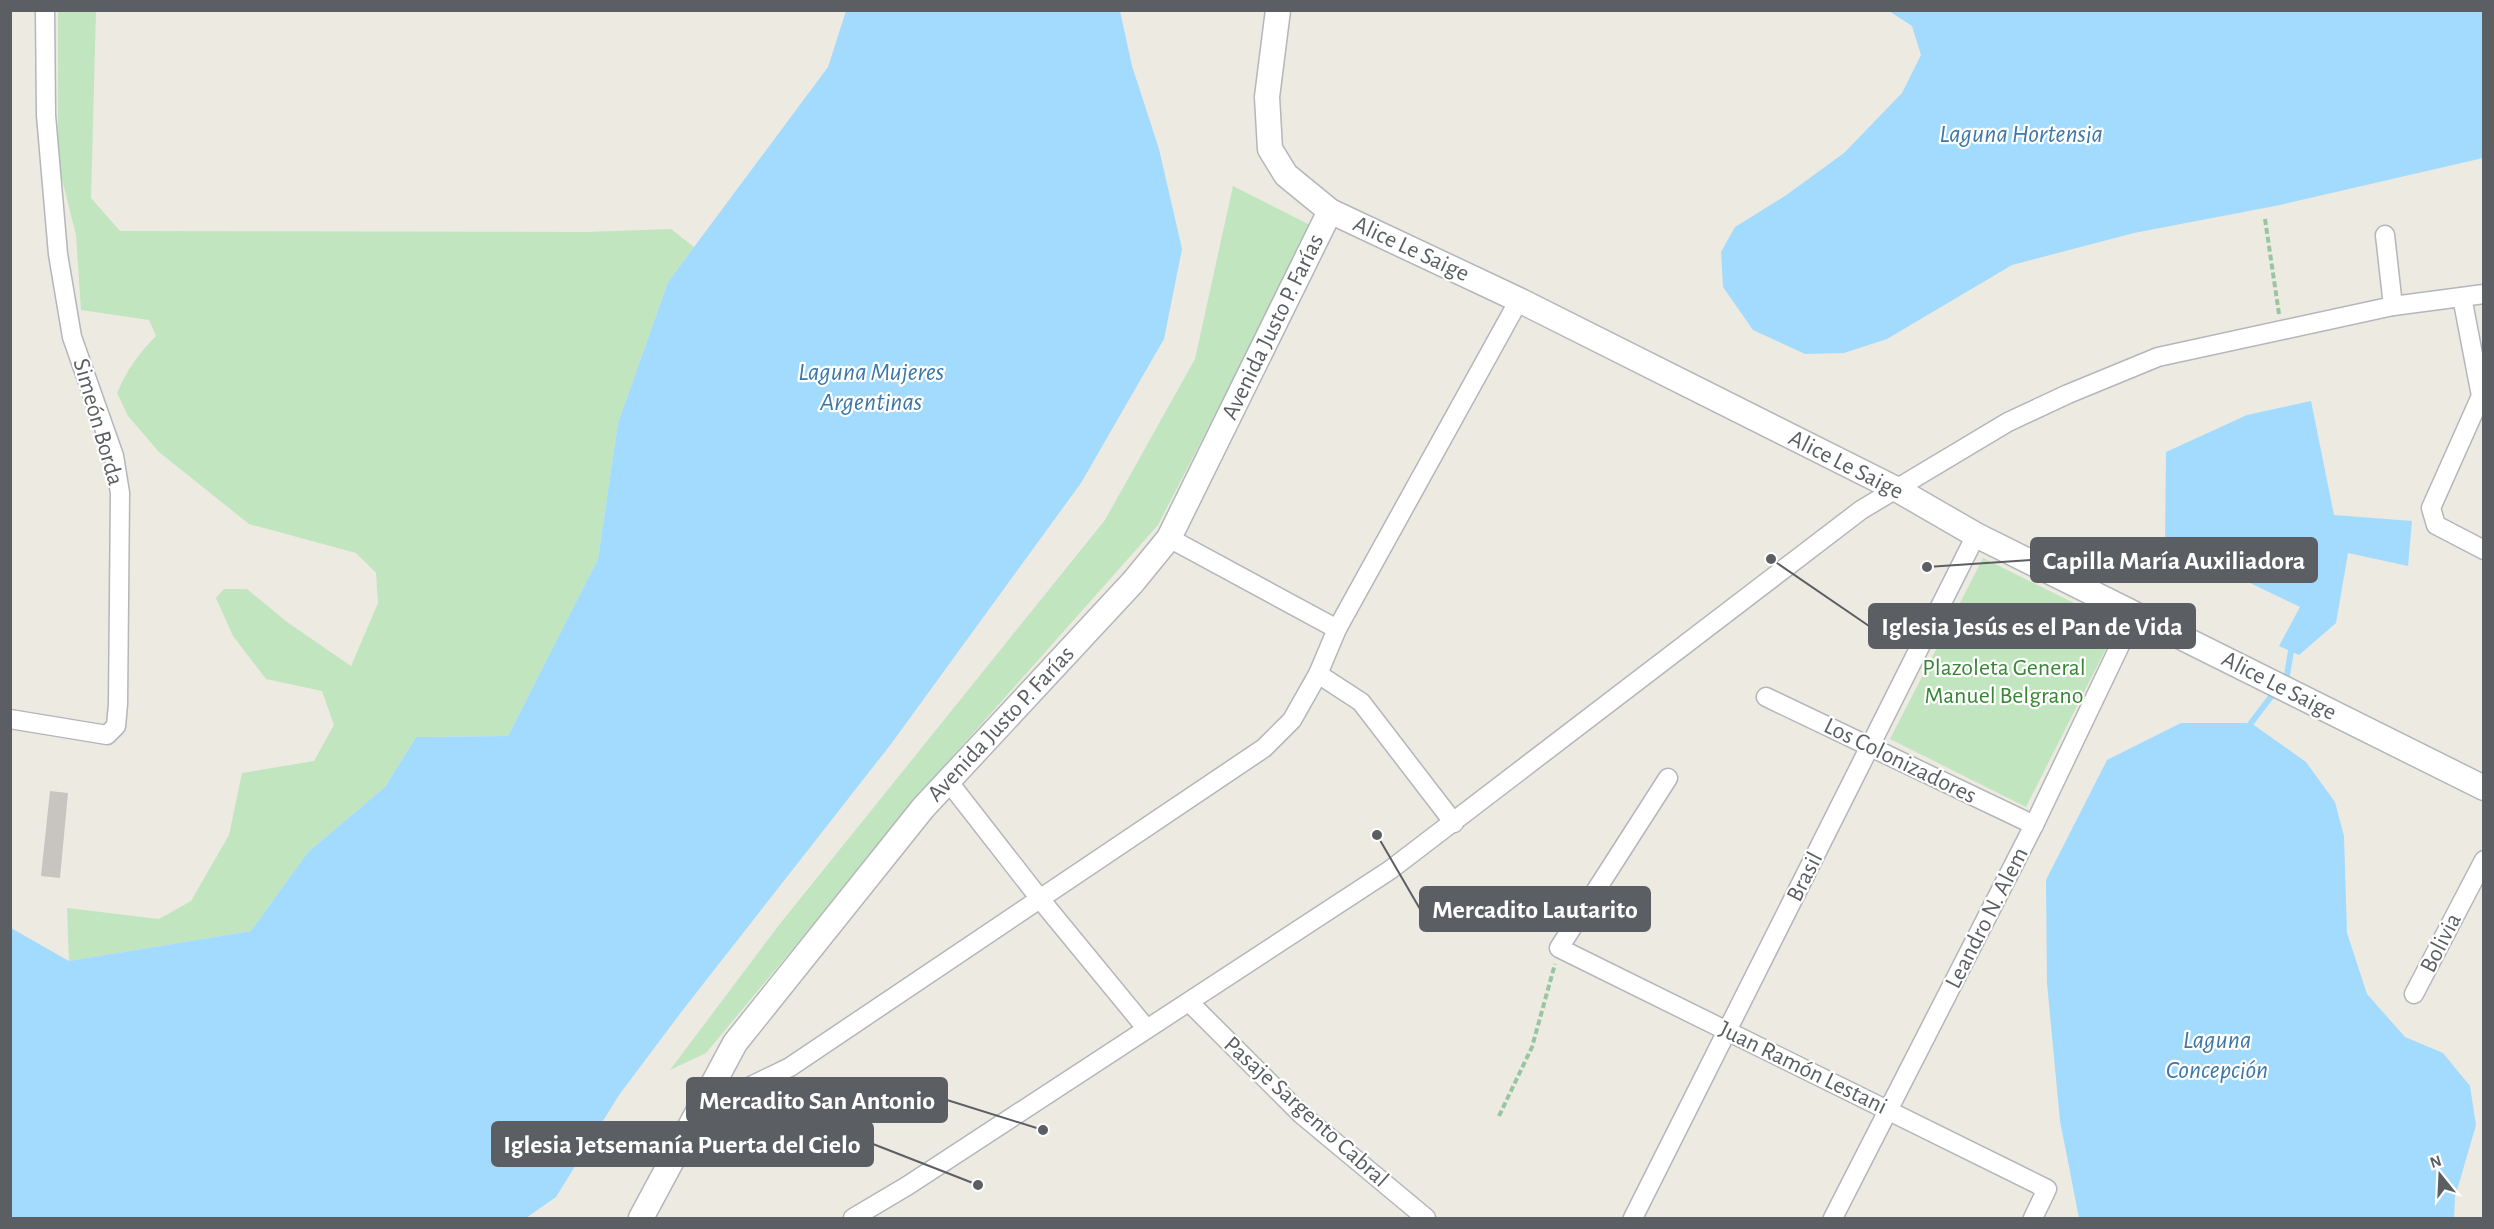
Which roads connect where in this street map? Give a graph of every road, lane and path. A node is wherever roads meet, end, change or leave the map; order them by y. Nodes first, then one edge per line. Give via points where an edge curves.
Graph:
1 (45, 10) edge
2 (1278, 10) edge
3 (1330, 211) junction
4 (2265, 219) dead end
5 (2385, 235) dead end
6 (2484, 294) edge
7 (2462, 297) junction
8 (1519, 300) junction
9 (2393, 306) junction
10 (2281, 330) junction
11 (2482, 395) edge
12 (1898, 490) junction
13 (1976, 535) junction
14 (1169, 538) junction
15 (2484, 550) edge
16 (2135, 614) junction
17 (1337, 628) junction
18 (1318, 674) junction
19 (1766, 697) dead end
20 (10, 719) edge
21 (1872, 747) junction
22 (1668, 778) dead end
23 (948, 781) junction
24 (2484, 788) edge
25 (1454, 823) junction
26 (2034, 825) junction
27 (2484, 860) edge
28 (1040, 899) junction
29 (1559, 948) junction
30 (2414, 994) dead end
31 (1189, 1002) junction
32 (1146, 1028) junction
33 (1727, 1030) junction
34 (1889, 1110) junction
35 (699, 1111) junction
36 (1499, 1116) dead end
37 (641, 1218) edge
38 (853, 1218) edge
39 (1426, 1218) edge
40 (1633, 1218) edge
41 (1833, 1218) edge
42 (2033, 1218) edge

1 - 20 street, Simeón Borda via 46,114 58,254 72,337 114,456 120,493 118,704 116,726 107,735
2 - 3 street, Alice Le Saige via 1268,97 1270,149 1286,175
3 - 8 street, Alice Le Saige
3 - 14 street, Avenida Justo P. Farías
4 - 10 path
5 - 9 street
6 - 7 street
7 - 9 street
7 - 11 street
8 - 12 street, Alice Le Saige
8 - 17 street
9 - 10 street
10 - 12 street via 2158,357 2068,394 2008,422
11 - 15 street via 2431,508 2436,525
12 - 13 street, Alice Le Saige
12 - 25 street via 1862,510
13 - 16 street, Alice Le Saige
13 - 21 street, Brasil
14 - 17 street
14 - 23 street, Avenida Justo P. Farías
16 - 24 street, Alice Le Saige
16 - 26 street, Leandro N. Alem
17 - 18 street
18 - 25 street via 1361,702
18 - 28 street via 1293,720 1264,748
19 - 21 street, Los Colonizadores
21 - 26 street, Los Colonizadores
21 - 33 street, Brasil
22 - 29 street
23 - 28 street
23 - 35 street, Avenida Justo P. Farías via 735,1043
25 - 31 street via 1390,870
26 - 34 street, Leandro N. Alem
27 - 30 street, Bolivia
28 - 32 street
28 - 35 street via 790,1067
29 - 33 street, Juan Ramón Lestani
29 - 36 path via 1532,1047
31 - 32 street
31 - 39 street, Pasaje Sargento Cabral via 1301,1114
32 - 38 street
33 - 34 street, Juan Ramón Lestani
33 - 40 street, Brasil
34 - 41 street, Leandro N. Alem
34 - 42 street, Juan Ramón Lestani via 2047,1190
35 - 37 street, Avenida Justo P. Farías

